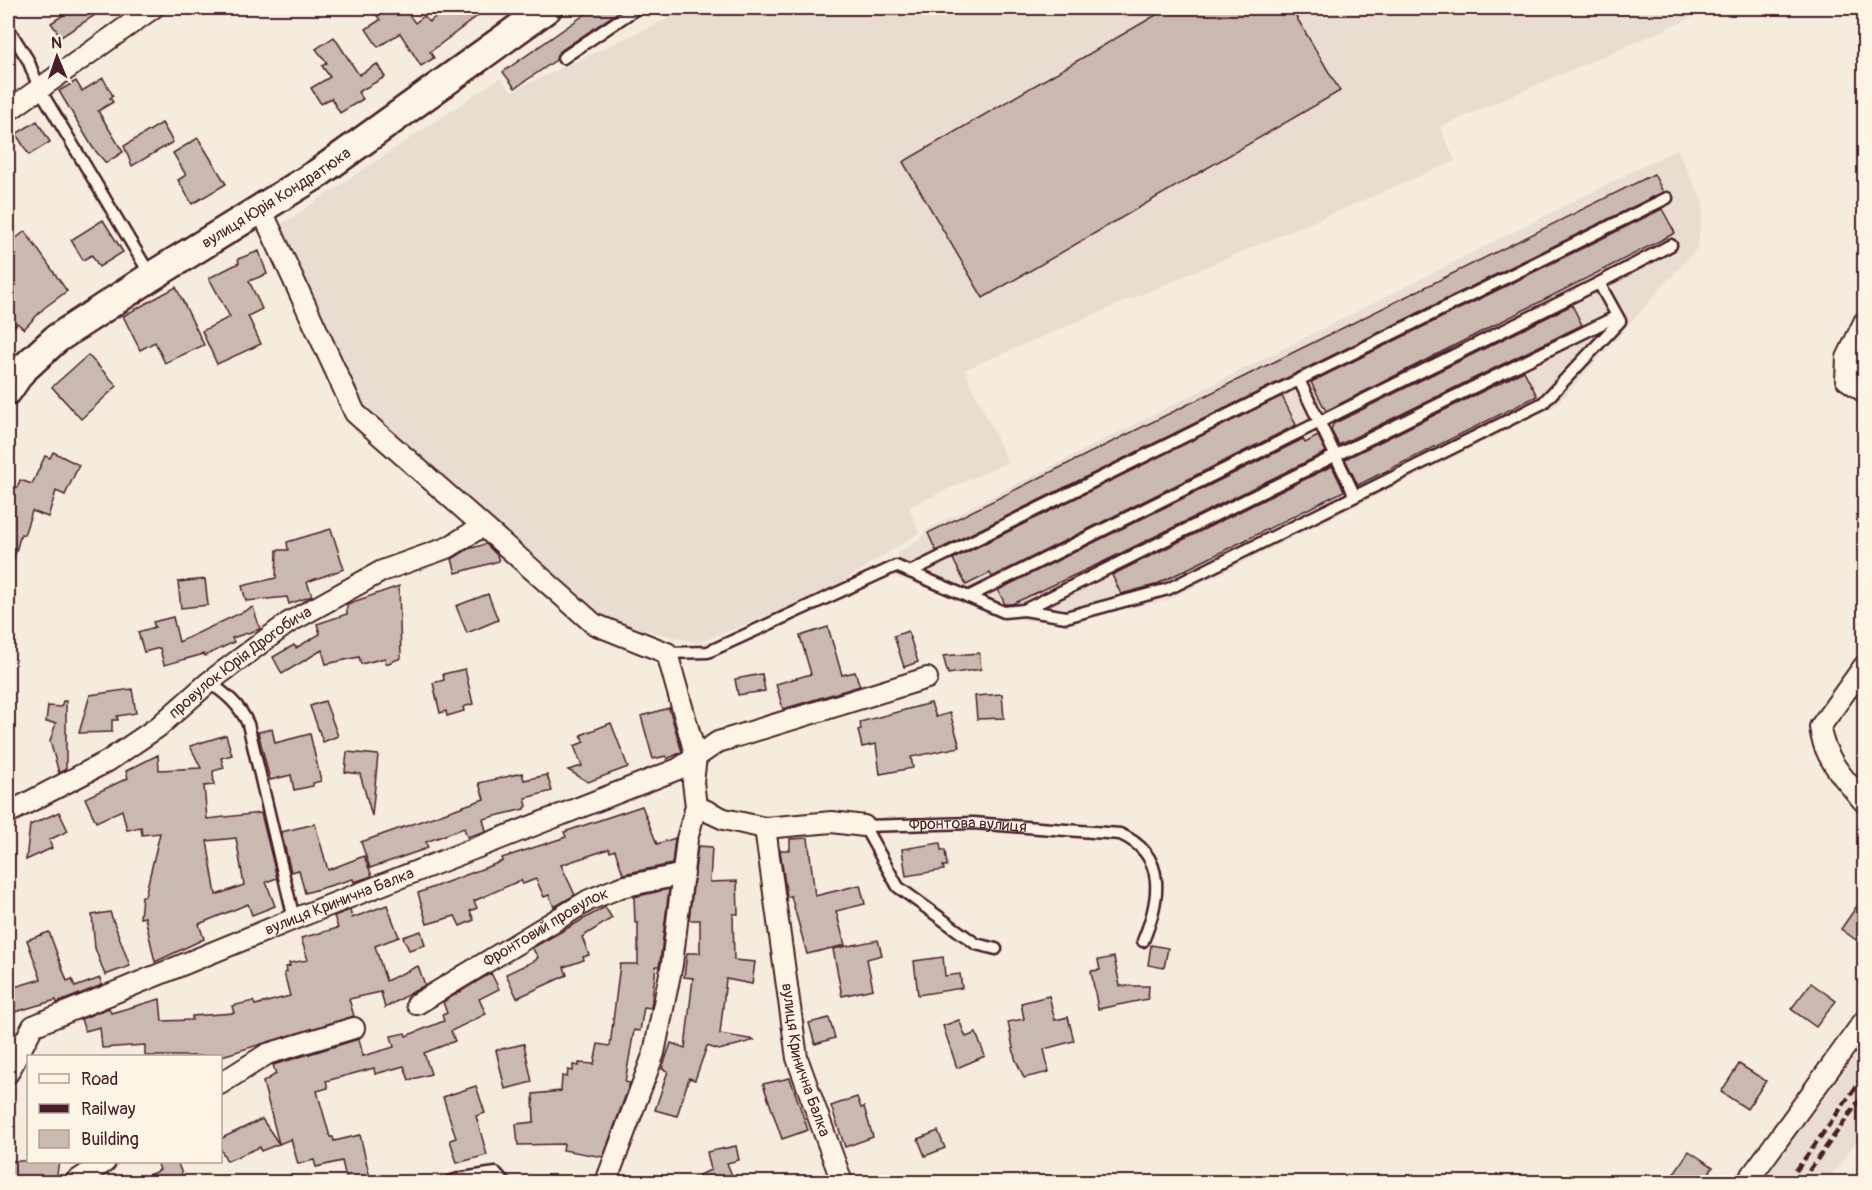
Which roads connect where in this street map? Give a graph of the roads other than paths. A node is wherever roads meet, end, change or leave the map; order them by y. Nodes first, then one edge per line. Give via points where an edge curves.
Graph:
1 (153, 8) edge
2 (547, 8) edge
3 (637, 8) edge
4 (8, 28) edge
5 (563, 58) dead end
6 (39, 88) junction
7 (8, 111) edge
8 (1668, 198) dead end
9 (261, 209) junction
10 (1671, 245) dead end
11 (152, 276) junction
12 (1599, 283) junction
13 (1617, 316) junction
14 (1864, 322) edge
15 (1299, 380) junction
16 (8, 390) edge
17 (1864, 392) edge
18 (1320, 422) junction
19 (1336, 455) junction
20 (1355, 496) junction
21 (481, 527) junction
22 (910, 572) junction
23 (968, 597) junction
24 (1024, 610) junction
25 (667, 652) junction
26 (1864, 666) edge
27 (927, 678) dead end
28 (209, 682) junction
29 (696, 757) junction
30 (1864, 802) edge
31 (696, 806) junction
32 (8, 813) edge
33 (864, 826) junction
34 (765, 828) junction
35 (684, 874) junction
36 (294, 919) junction
37 (1143, 940) dead end
38 (996, 949) dead end
39 (417, 1004) dead end
40 (1864, 1021) edge
41 (354, 1028) dead end
42 (8, 1073) edge
43 (222, 1083) edge
44 (102, 1163) edge
45 (75, 1182) edge
46 (449, 1182) edge
47 (504, 1182) edge
48 (606, 1182) edge
49 (842, 1182) edge
50 (1747, 1182) edge

1 - 6 street
2 - 9 street, вулиця Юрія Кондратюка via 317,174
3 - 5 lane
4 - 6 lane via 28,60
6 - 7 street
6 - 11 lane
8 - 15 lane
9 - 11 street, вулиця Юрія Кондратюка
9 - 21 street via 355,413
10 - 12 lane
11 - 16 street, вулиця Юрія Кондратюка via 56,339 21,371
12 - 13 lane
12 - 18 lane
13 - 19 lane
13 - 20 lane via 1620,321 1543,403
14 - 17 street via 1847,358 1846,379
15 - 18 lane
15 - 22 lane
18 - 19 lane
18 - 23 lane
19 - 20 lane
19 - 24 lane
20 - 24 lane via 1168,589 1066,617
21 - 25 street via 594,624
21 - 28 street, провулок Юрія Дрогобича via 449,547 382,572 288,623
22 - 23 lane
22 - 25 lane via 896,566 708,652
23 - 24 lane via 1004,612
25 - 29 street
26 - 30 street via 1820,727 1821,742 1831,760
27 - 29 street, вулиця Кринична Балка via 718,742
28 - 32 street, провулок Юрія Дрогобича via 158,727 108,761
28 - 36 lane via 232,698 248,724
29 - 31 street
29 - 36 street, вулиця Кринична Балка via 678,769
31 - 34 street, Фронтова вулиця via 724,819
31 - 35 street via 687,839
33 - 34 street, Фронтова вулиця via 832,822
33 - 37 lane, Фронтова вулиця via 973,823 1120,834 1148,855 1156,876 1153,917
33 - 38 lane via 898,887 976,944
34 - 49 street, вулиця Кринична Балка via 796,1058
35 - 39 street, Фронтовий провулок via 621,887 589,900
35 - 48 street via 672,964 654,1053
36 - 42 street, вулиця Кринична Балка via 33,1026
40 - 50 street
41 - 43 street via 267,1054
44 - 45 street
46 - 47 lane via 496,1173

